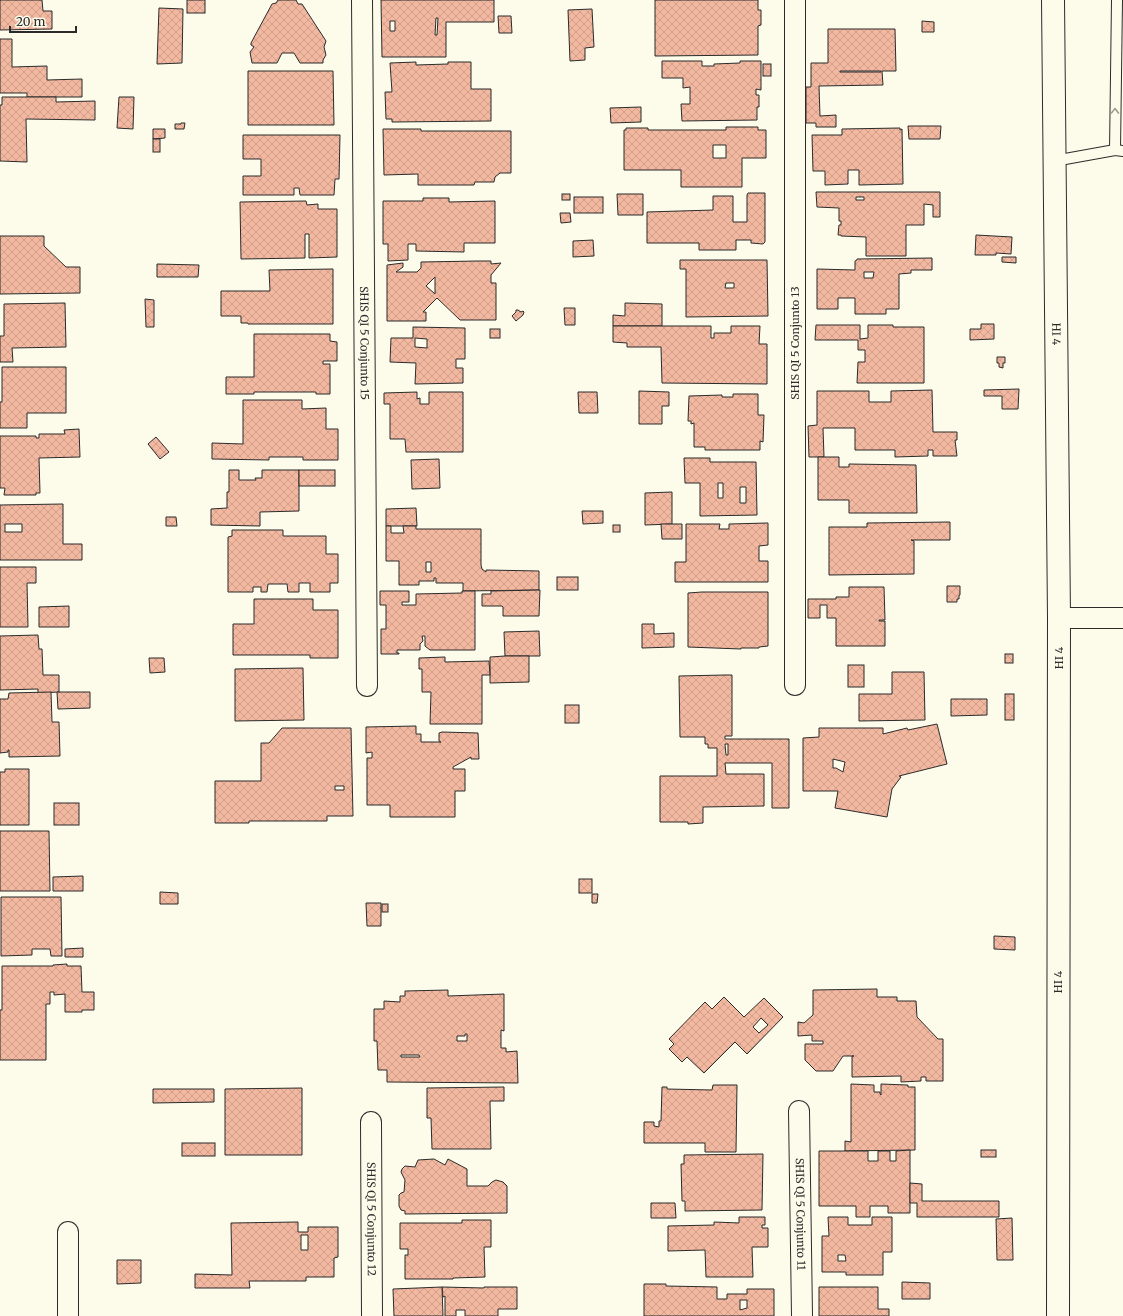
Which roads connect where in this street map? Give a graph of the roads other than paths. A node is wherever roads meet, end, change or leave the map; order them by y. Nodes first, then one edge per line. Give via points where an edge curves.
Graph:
1 (362, 0) edge
2 (795, 0) edge
3 (1052, 0) edge
4 (1117, 0) edge
5 (1119, 150) edge
6 (1054, 161) junction
7 (1059, 618) junction
8 (1123, 618) edge
9 (367, 686) dead end
10 (795, 686) dead end
11 (799, 1112) dead end
12 (371, 1122) dead end
13 (68, 1232) dead end
14 (68, 1316) edge
15 (372, 1316) edge
16 (802, 1316) edge
17 (1058, 1316) edge

1 - 9 street, SHIS QI 5 Conjunto 15
2 - 10 street, SHIS QI 5 Conjunto 13
3 - 6 street, HI 4
5 -> 4 lane
5 - 6 lane
6 - 7 street, HI 4
7 - 8 street
7 - 17 street, HI 4
11 - 16 street, SHIS QI 5 Conjunto 11
12 - 15 street, SHIS QI 5 Conjunto 12
13 - 14 street

